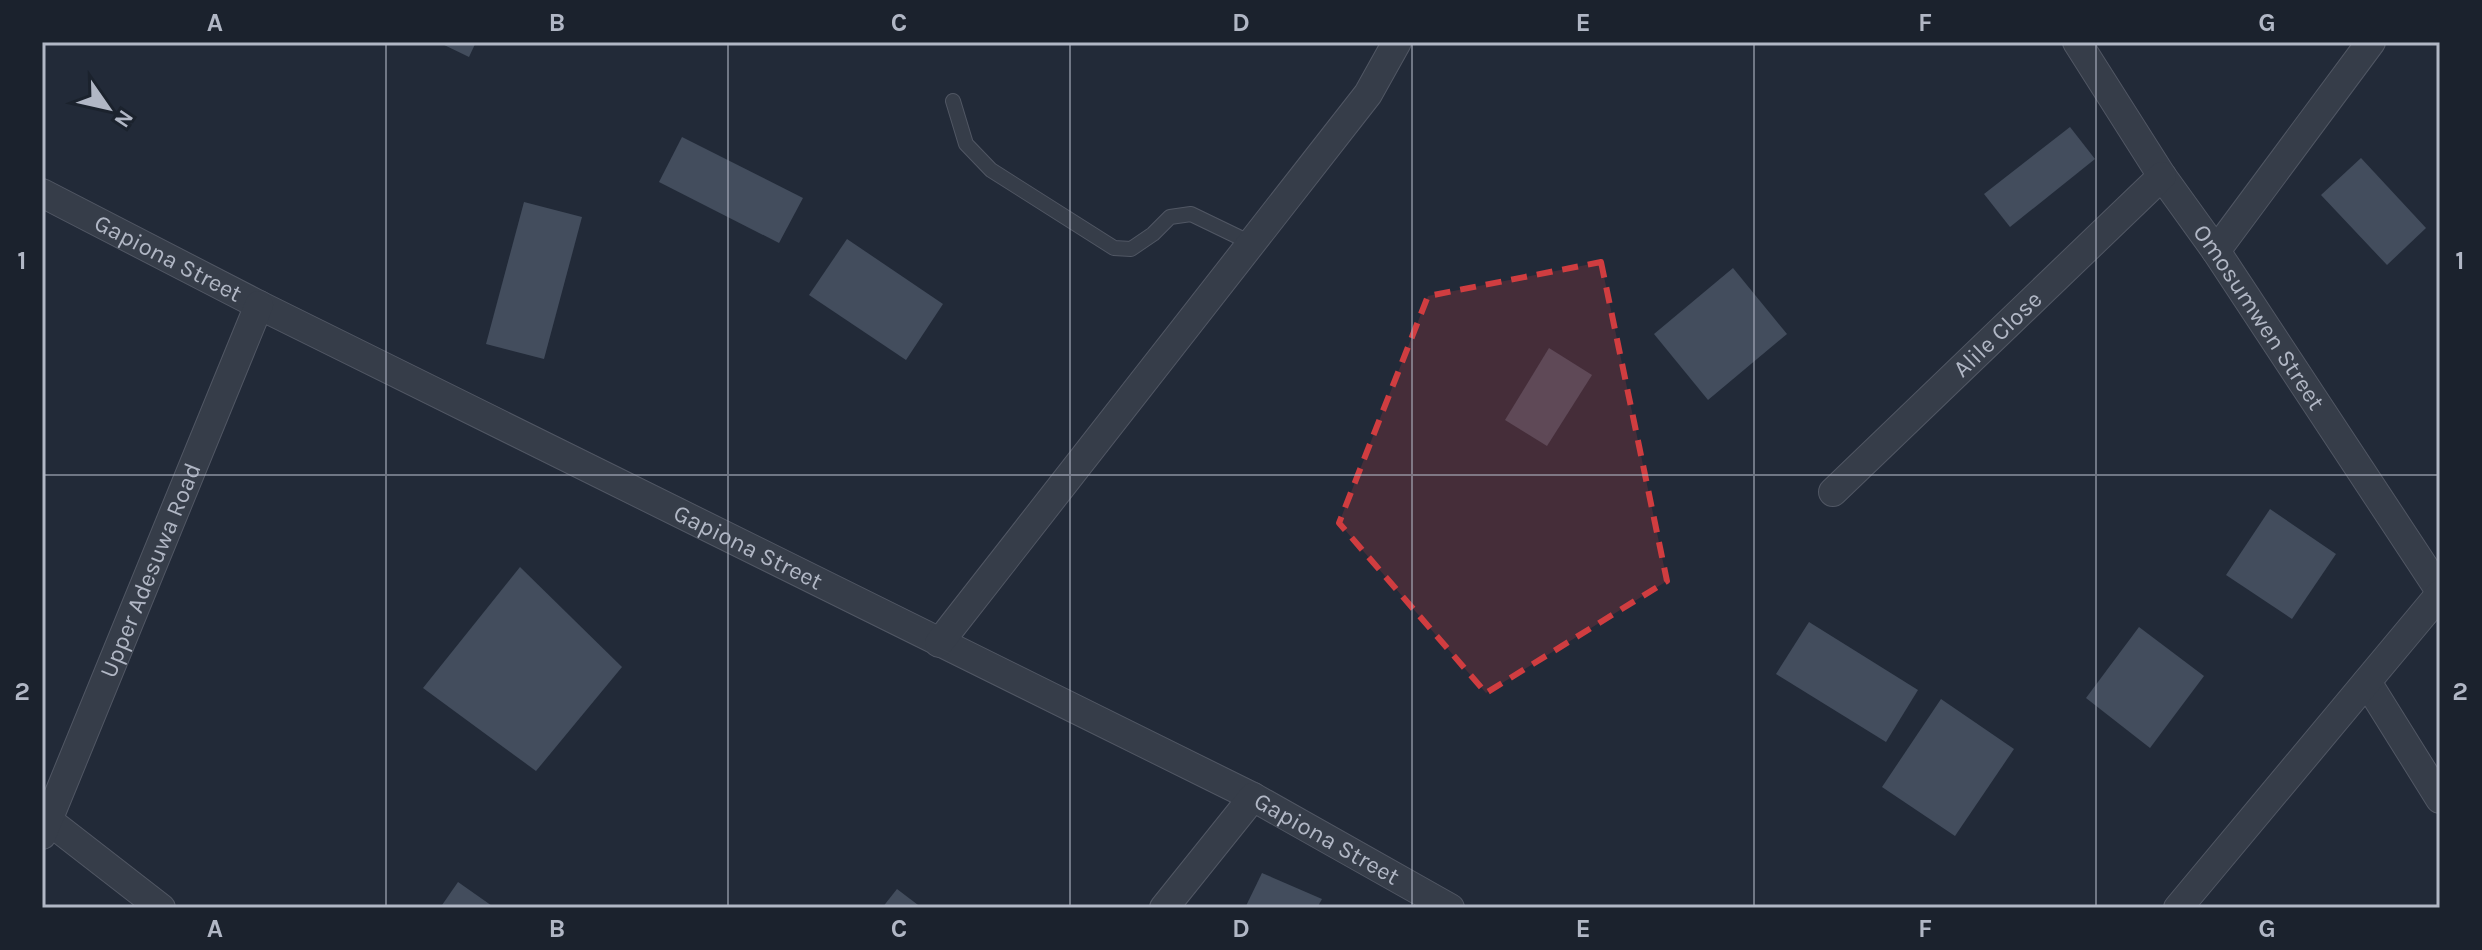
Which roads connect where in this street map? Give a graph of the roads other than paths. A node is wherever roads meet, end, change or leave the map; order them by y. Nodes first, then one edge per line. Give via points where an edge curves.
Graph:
1 (1397, 42) edge
2 (2077, 42) edge
3 (2371, 42) edge
4 (953, 101) dead end
5 (2162, 176) junction
6 (42, 193) edge
7 (1251, 243) junction
8 (2216, 251) junction
9 (259, 305) junction
10 (1833, 492) dead end
11 (2440, 593) edge
12 (939, 643) junction
13 (2367, 682) junction
14 (1253, 797) junction
15 (2440, 799) edge
16 (46, 828) edge
17 (161, 908) edge
18 (1164, 908) edge
19 (1450, 908) edge
20 (2178, 908) edge

1 - 7 street via 1368,94
2 - 5 street, Omosumwen Street
3 - 8 street
4 - 7 lane via 966,144 991,170 1114,248 1131,249 1170,217 1191,214
5 - 8 street, Omosumwen Street
5 - 10 street, Alile Close
6 - 9 street, Gapiona Street
7 - 12 street
8 - 11 street, Omosumwen Street
9 - 12 street, Gapiona Street
9 - 16 street, Upper Adesuwa Road
11 - 13 street
12 - 14 street, Gapiona Street
13 - 15 street
13 - 20 street
14 - 18 street
14 - 19 street, Gapiona Street
16 - 17 street

